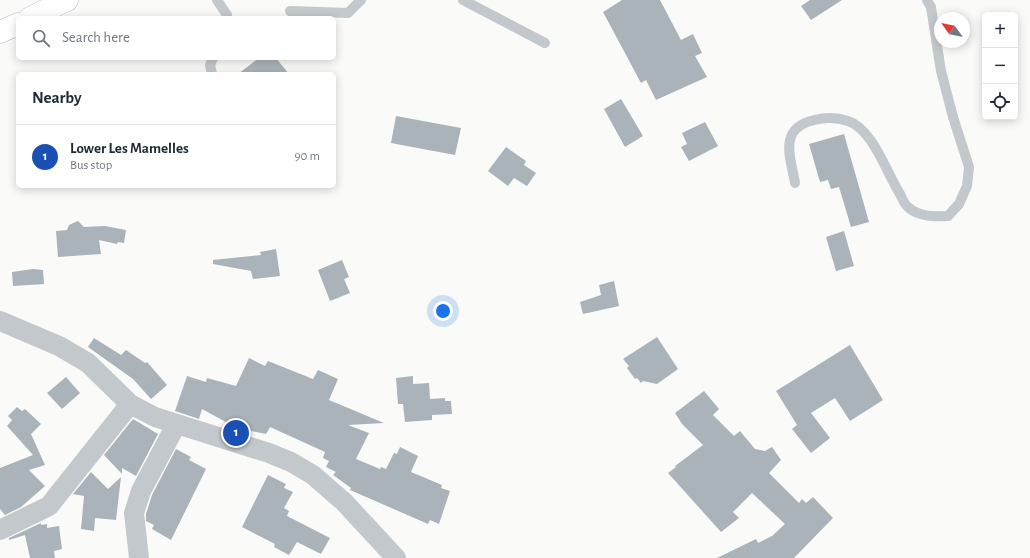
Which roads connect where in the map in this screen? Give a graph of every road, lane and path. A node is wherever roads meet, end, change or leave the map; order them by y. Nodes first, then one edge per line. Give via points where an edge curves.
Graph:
1 (67, 0) edge
2 (217, 0) edge
3 (361, 0) edge
4 (463, 0) edge
5 (927, 0) edge
6 (290, 11) dead end
7 (34, 16) edge
8 (227, 16) edge
9 (16, 25) edge
10 (0, 32) edge
11 (545, 43) dead end
12 (212, 60) edge
13 (212, 72) edge
14 (795, 183) dead end
15 (0, 321) edge
16 (130, 404) junction
17 (176, 425) junction
18 (0, 530) edge
19 (139, 558) edge
20 (396, 558) edge

1 - 7 main road
2 - 8 lane
3 - 6 lane via 348,13
4 - 11 lane
5 - 14 lane via 931,7 941,71 969,167 967,186 959,204 948,216 939,217 918,214 907,207 872,143 859,128 848,121 825,118 811,120 798,127 790,140
9 - 10 main road
12 - 13 lane
15 - 16 street via 60,346 88,363
16 - 17 street
16 - 18 street via 49,506
17 - 19 street via 141,491 134,513
17 - 20 street via 269,453 313,475 344,502

